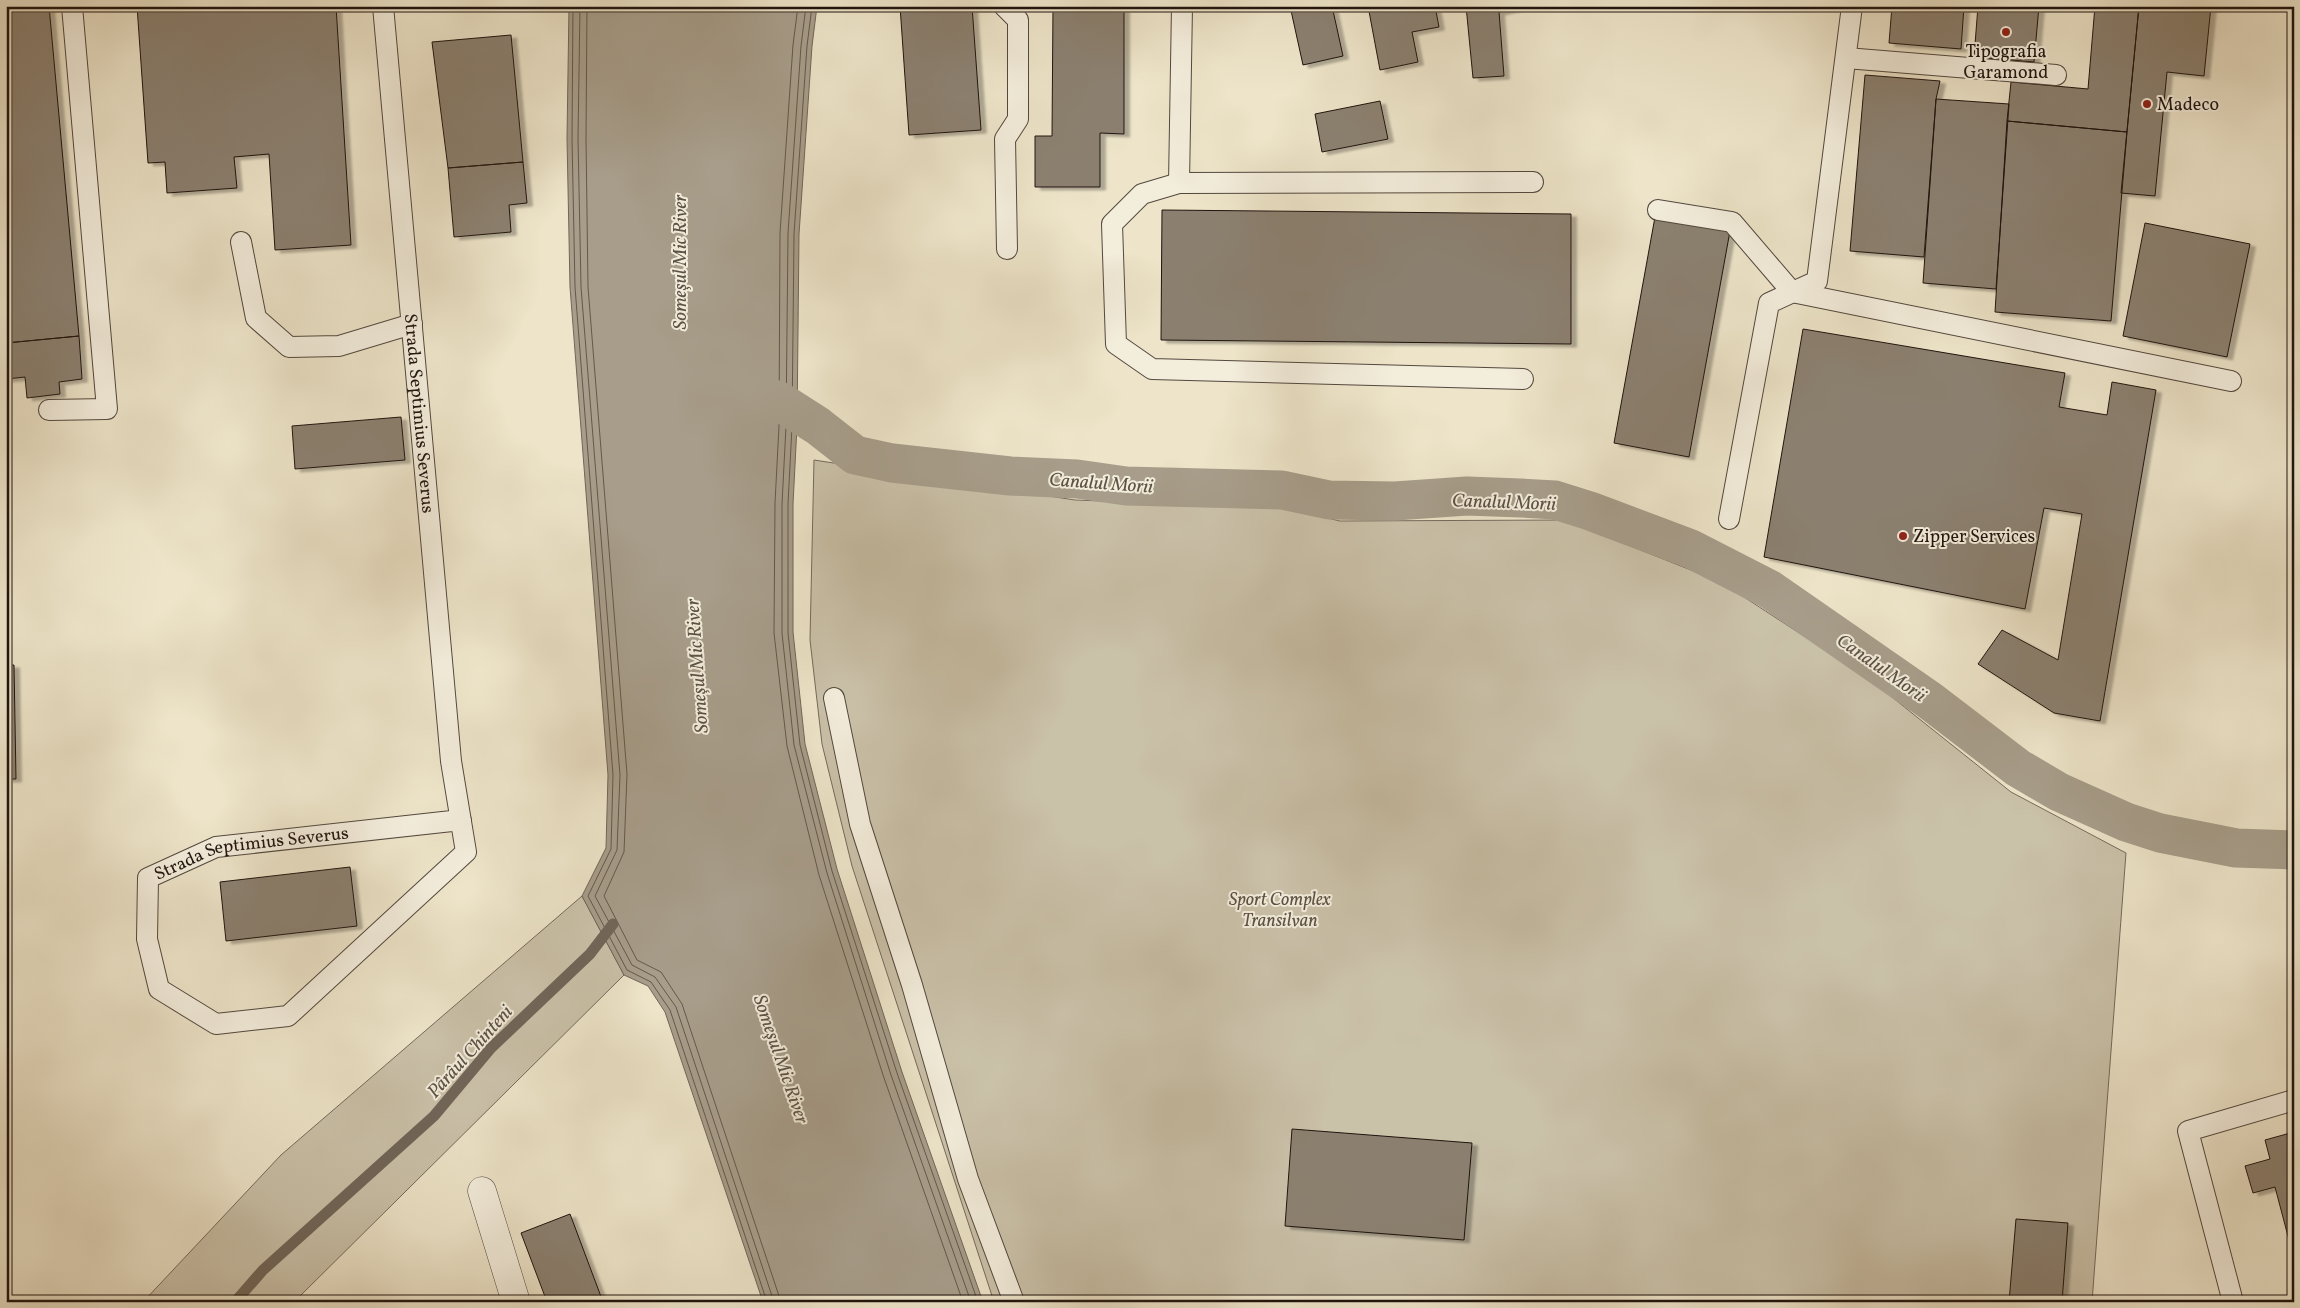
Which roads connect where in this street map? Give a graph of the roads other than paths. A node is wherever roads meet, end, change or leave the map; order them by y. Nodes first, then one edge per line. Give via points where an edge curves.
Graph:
1 (72, 6) edge
2 (383, 6) edge
3 (1004, 6) edge
4 (1182, 6) edge
5 (1852, 6) edge
6 (1846, 58) junction
7 (2056, 75) dead end
8 (1533, 182) dead end
9 (1179, 183) junction
10 (1658, 210) dead end
11 (241, 242) dead end
12 (1007, 249) dead end
13 (1792, 292) junction
14 (412, 324) junction
15 (1523, 379) dead end
16 (2231, 381) dead end
17 (49, 410) dead end
18 (1729, 519) dead end
19 (834, 698) dead end
20 (461, 820) junction
21 (2294, 1100) edge
22 (482, 1191) dead end
23 (516, 1302) edge
24 (1014, 1302) edge
25 (2233, 1302) edge

1 - 17 lane via 107,409
2 - 14 lane, Strada Septimius Severus
3 - 12 lane via 1018,20 1018,119 1005,140
4 - 9 lane
5 - 6 lane
6 - 7 lane
6 - 13 lane via 1817,281
8 - 9 lane
9 - 15 lane via 1142,194 1112,224 1116,344 1152,370
10 - 13 lane via 1732,222
11 - 14 lane via 256,318 289,347 339,346
13 - 16 lane
13 - 18 lane via 1769,303
14 - 20 lane, Strada Septimius Severus via 451,762
19 - 24 lane via 860,824 912,985 968,1179
20 - 20 lane, Strada Septimius Severus via 466,852 288,1016 216,1024 159,988 147,939 148,878 216,847
21 - 25 lane via 2188,1131
22 - 23 street

